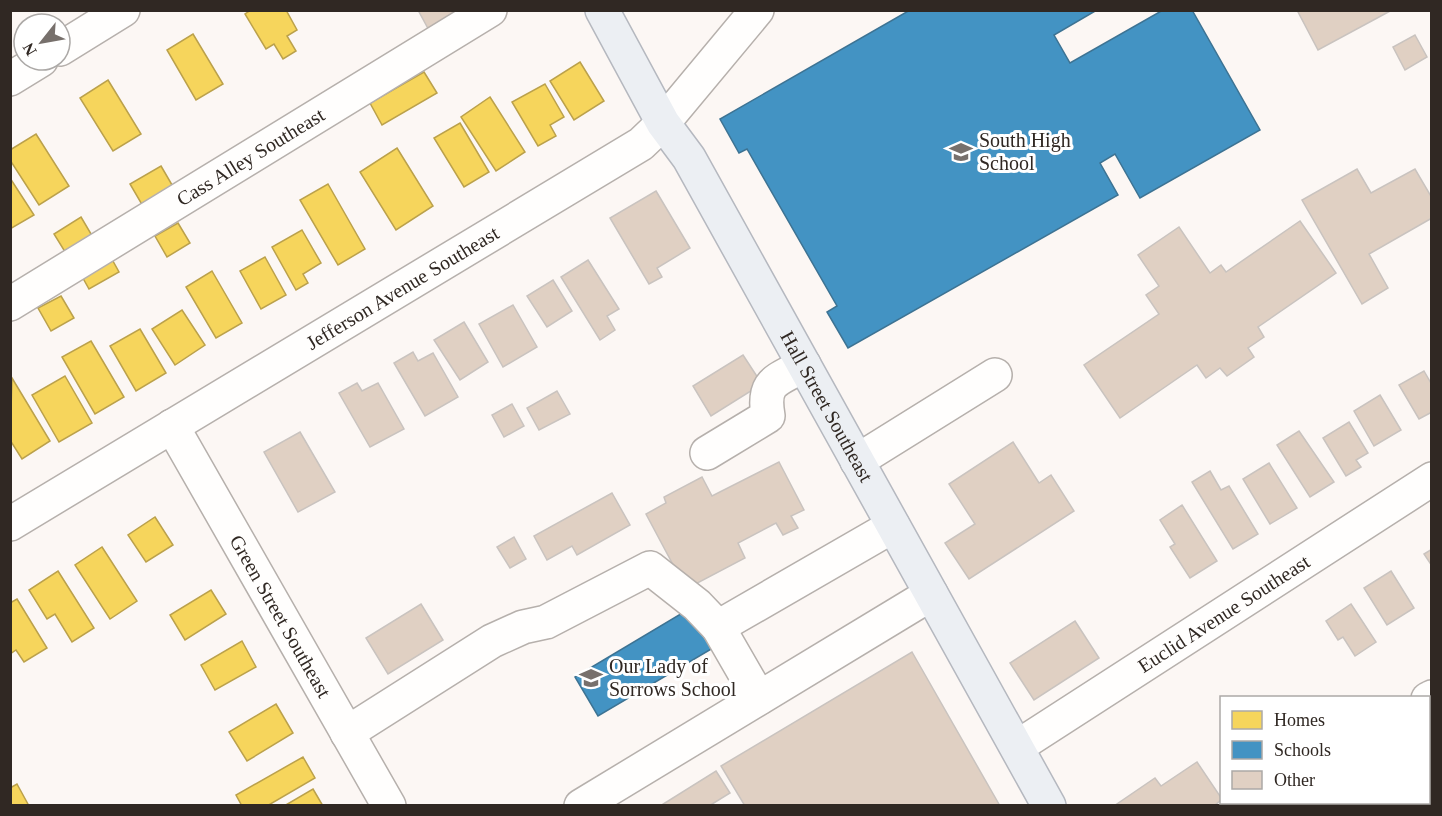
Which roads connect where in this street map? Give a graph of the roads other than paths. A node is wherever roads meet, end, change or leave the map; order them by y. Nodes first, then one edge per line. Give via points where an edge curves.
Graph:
1 (123, 10) edge
2 (490, 10) edge
3 (602, 10) edge
4 (757, 10) edge
5 (72, 42) edge
6 (663, 123) junction
7 (10, 304) edge
8 (804, 365) junction
9 (994, 375) dead end
10 (172, 426) junction
11 (707, 453) dead end
12 (857, 460) junction
13 (1431, 479) edge
14 (10, 524) edge
15 (893, 526) junction
16 (931, 594) junction
17 (718, 627) junction
18 (759, 698) junction
19 (347, 733) junction
20 (1017, 747) junction
21 (389, 806) edge
22 (581, 806) edge
23 (1049, 806) edge

1 - 5 street
2 - 7 street, Cass Alley Southeast
3 - 6 main road, Hall Street Southeast
4 - 6 street, Jefferson Avenue Southeast
6 - 8 main road, Hall Street Southeast via 689,158
6 - 10 street, Jefferson Avenue Southeast via 641,144
8 - 11 street via 771,385 765,397 768,416
8 - 12 main road, Hall Street Southeast
9 - 12 street
10 - 14 street, Jefferson Avenue Southeast
10 - 19 street, Green Street Southeast
12 - 15 main road, Hall Street Southeast
13 - 20 street, Euclid Avenue Southeast
15 - 16 main road, Hall Street Southeast
15 - 17 street
16 - 18 street
16 - 20 main road, Hall Street Southeast
17 - 18 street
17 - 19 street via 650,568 546,622 492,641
18 - 22 street
19 - 21 street, Green Street Southeast
20 - 23 main road, Hall Street Southeast

